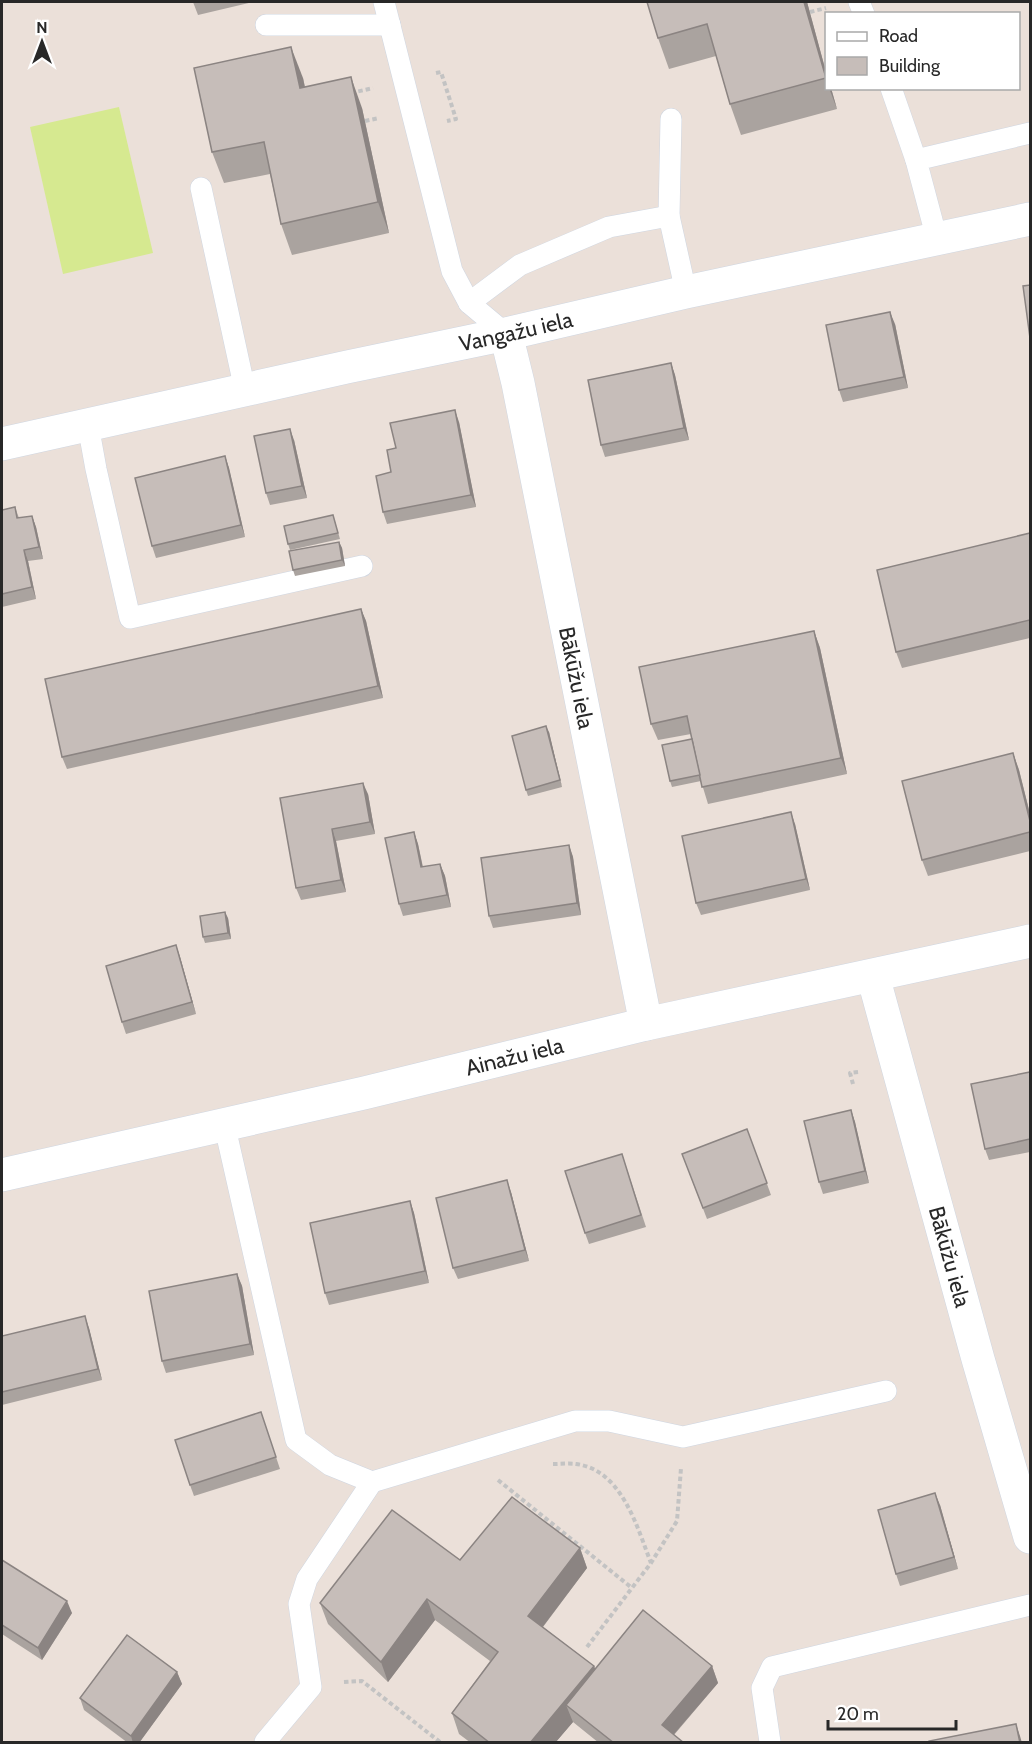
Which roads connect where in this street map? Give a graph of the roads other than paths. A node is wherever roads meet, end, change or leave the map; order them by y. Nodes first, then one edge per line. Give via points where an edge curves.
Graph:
1 (384, 2) edge
2 (266, 25) dead end
3 (390, 25) junction
4 (892, 90) edge
5 (671, 118) dead end
6 (1030, 133) edge
7 (916, 160) junction
8 (201, 188) dead end
9 (669, 216) junction
10 (1030, 219) edge
11 (937, 239) junction
12 (686, 292) junction
13 (469, 303) junction
14 (506, 334) junction
15 (246, 390) junction
16 (88, 426) junction
17 (2, 444) edge
18 (363, 566) dead end
19 (1030, 941) edge
20 (873, 976) junction
21 (646, 1024) junction
22 (225, 1123) junction
23 (2, 1175) edge
24 (886, 1391) dead end
25 (372, 1482) junction
26 (1030, 1537) edge
27 (1030, 1605) edge
28 (265, 1743) edge
29 (770, 1743) edge

1 - 3 lane
2 - 3 lane
3 - 13 lane via 452,271
4 - 7 lane
5 - 9 lane
6 - 7 lane
7 - 11 lane
8 - 15 lane
9 - 12 lane
9 - 13 lane via 609,227 520,265
10 - 11 street, Vangažu iela
11 - 12 street, Vangažu iela
12 - 14 street, Vangažu iela
13 - 14 lane
14 - 15 street, Vangažu iela
14 - 21 street, Bākūžu iela
15 - 16 street, Vangažu iela
16 - 17 street, Vangažu iela
16 - 18 lane via 130,618
19 - 20 street, Ainažu iela
20 - 21 street, Ainažu iela
20 - 26 street, Bākūžu iela
21 - 22 street, Ainažu iela
22 - 23 street, Ainažu iela
22 - 25 lane via 296,1440 330,1465
24 - 25 lane via 683,1437 609,1421 575,1421
25 - 28 lane via 306,1579 299,1604 311,1687
27 - 29 lane via 772,1667 762,1688

